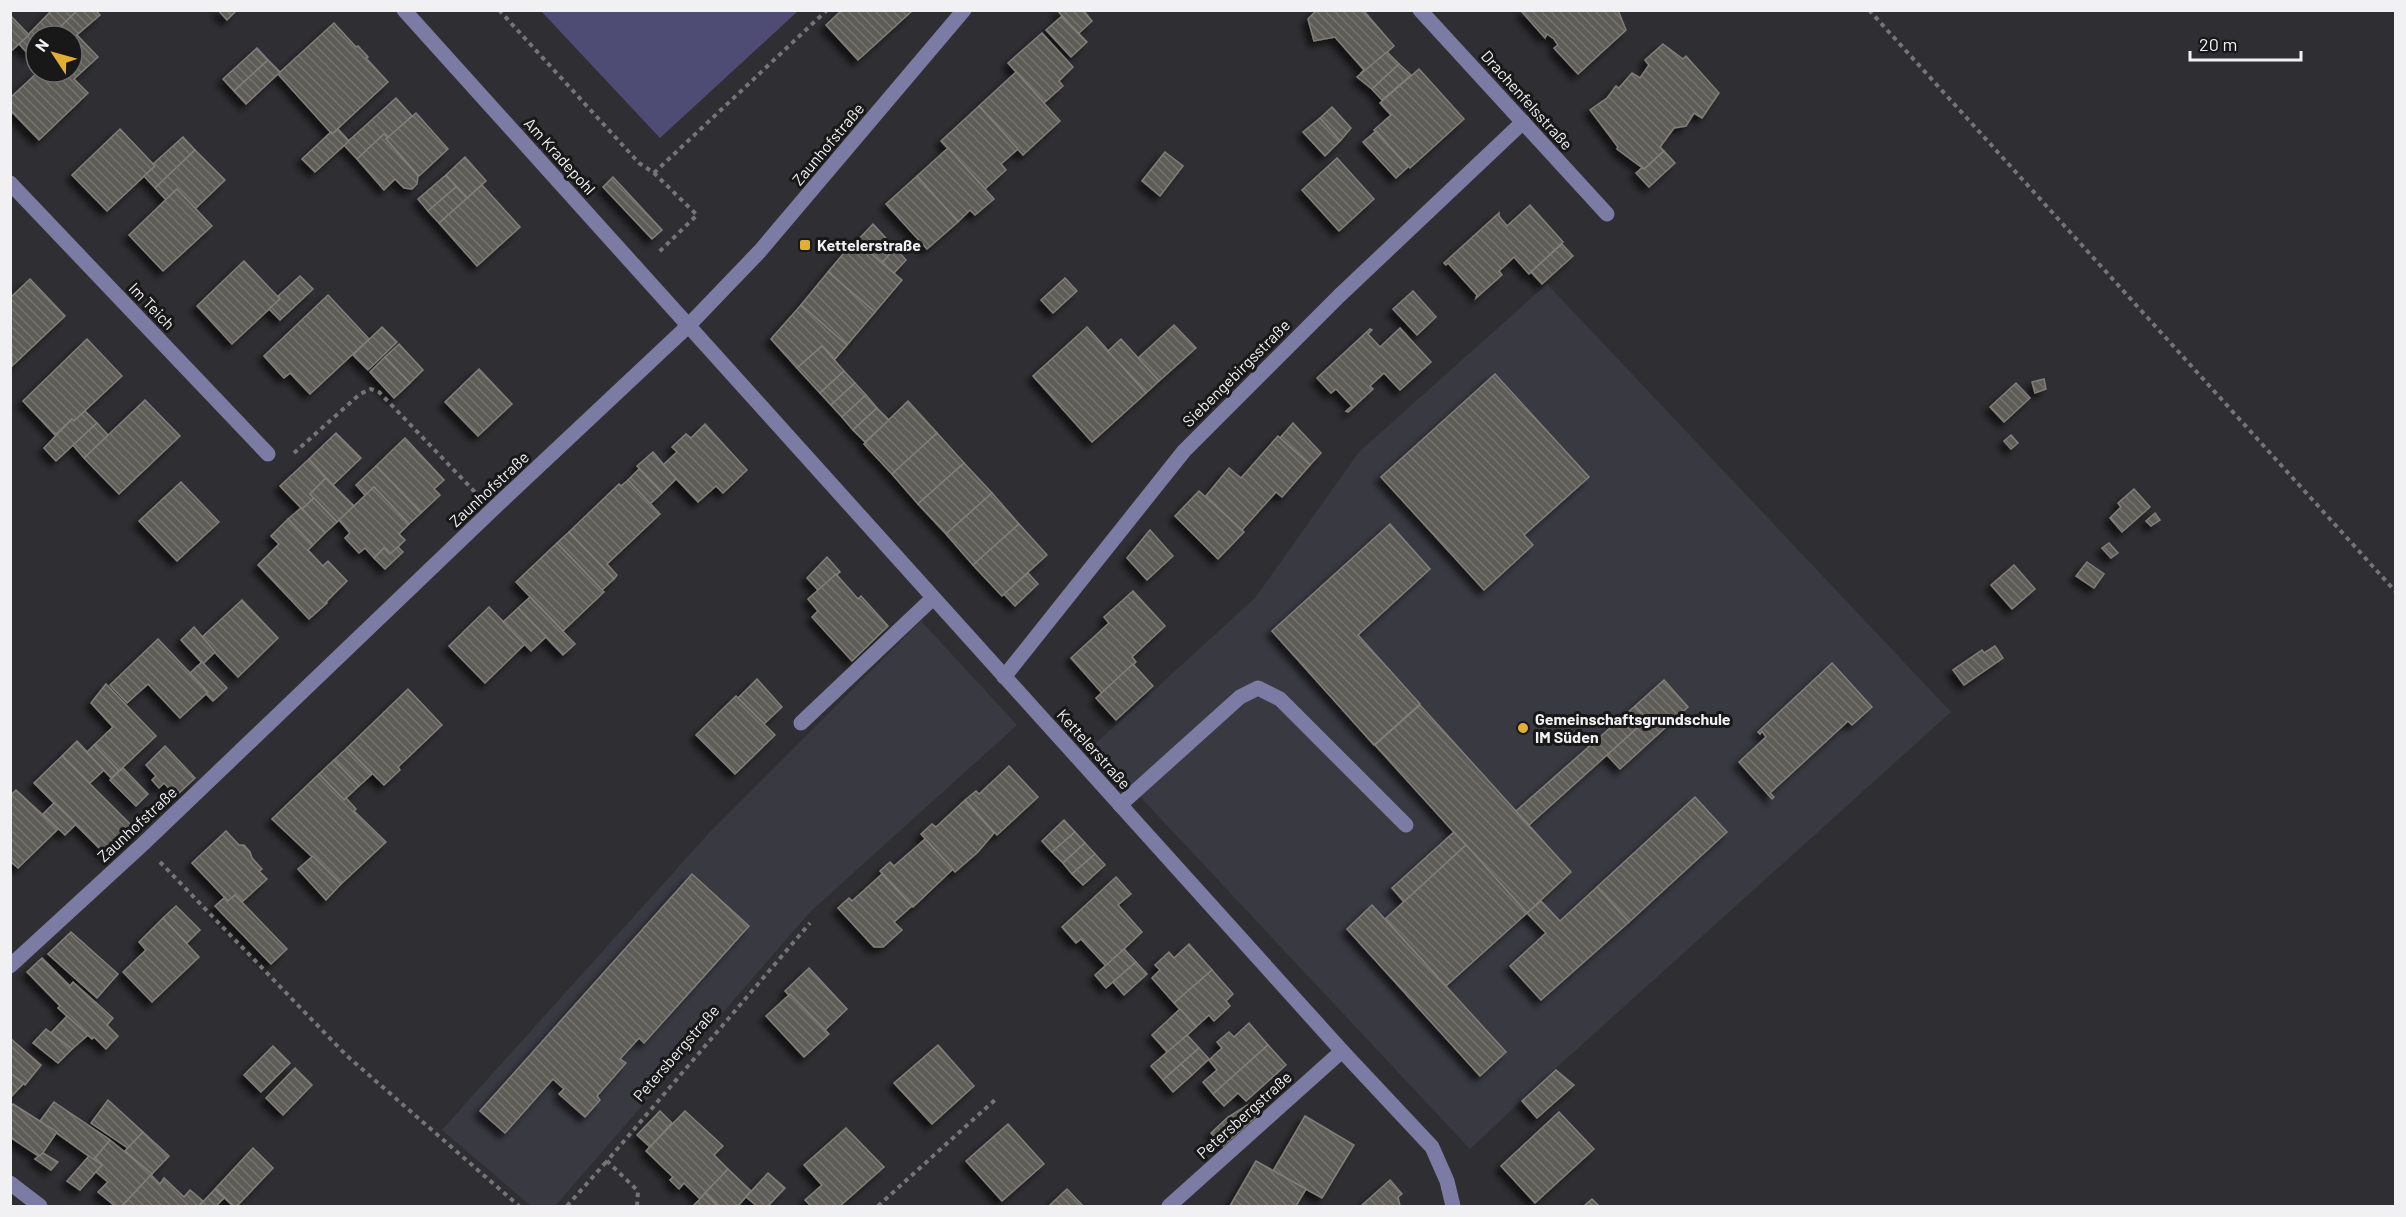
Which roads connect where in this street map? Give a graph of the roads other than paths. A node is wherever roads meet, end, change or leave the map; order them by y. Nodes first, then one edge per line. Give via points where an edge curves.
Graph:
1 (404, 10) edge
2 (964, 10) edge
3 (1420, 10) edge
4 (1523, 122) junction
5 (10, 183) edge
6 (1606, 214) dead end
7 (688, 326) junction
8 (268, 454) road end
9 (933, 598) junction
10 (1004, 677) junction
11 (801, 723) dead end
12 (1120, 805) junction
13 (1406, 825) dead end
14 (10, 966) edge
15 (1342, 1051) junction
16 (10, 1183) edge
17 (40, 1206) edge
18 (1169, 1206) edge
19 (1453, 1206) edge

1 - 7 street, Am Kradepohl
2 - 7 street, Zaunhofstraße via 760,251
3 - 4 street, Drachenfelsstraße
4 - 6 street, Drachenfelsstraße
4 - 10 street, Siebengebirgsstraße via 1339,296 1184,451
5 - 8 street, Im Teich
7 - 9 street, Kettelerstraße
7 - 14 street, Zaunhofstraße
9 - 10 street, Kettelerstraße
9 - 11 street
10 - 12 street, Kettelerstraße
12 - 13 street via 1240,697 1258,688 1280,699
12 - 15 street, Kettelerstraße
15 - 18 street, Petersbergstraße
15 - 19 street, Kettelerstraße via 1432,1147
16 - 17 street

